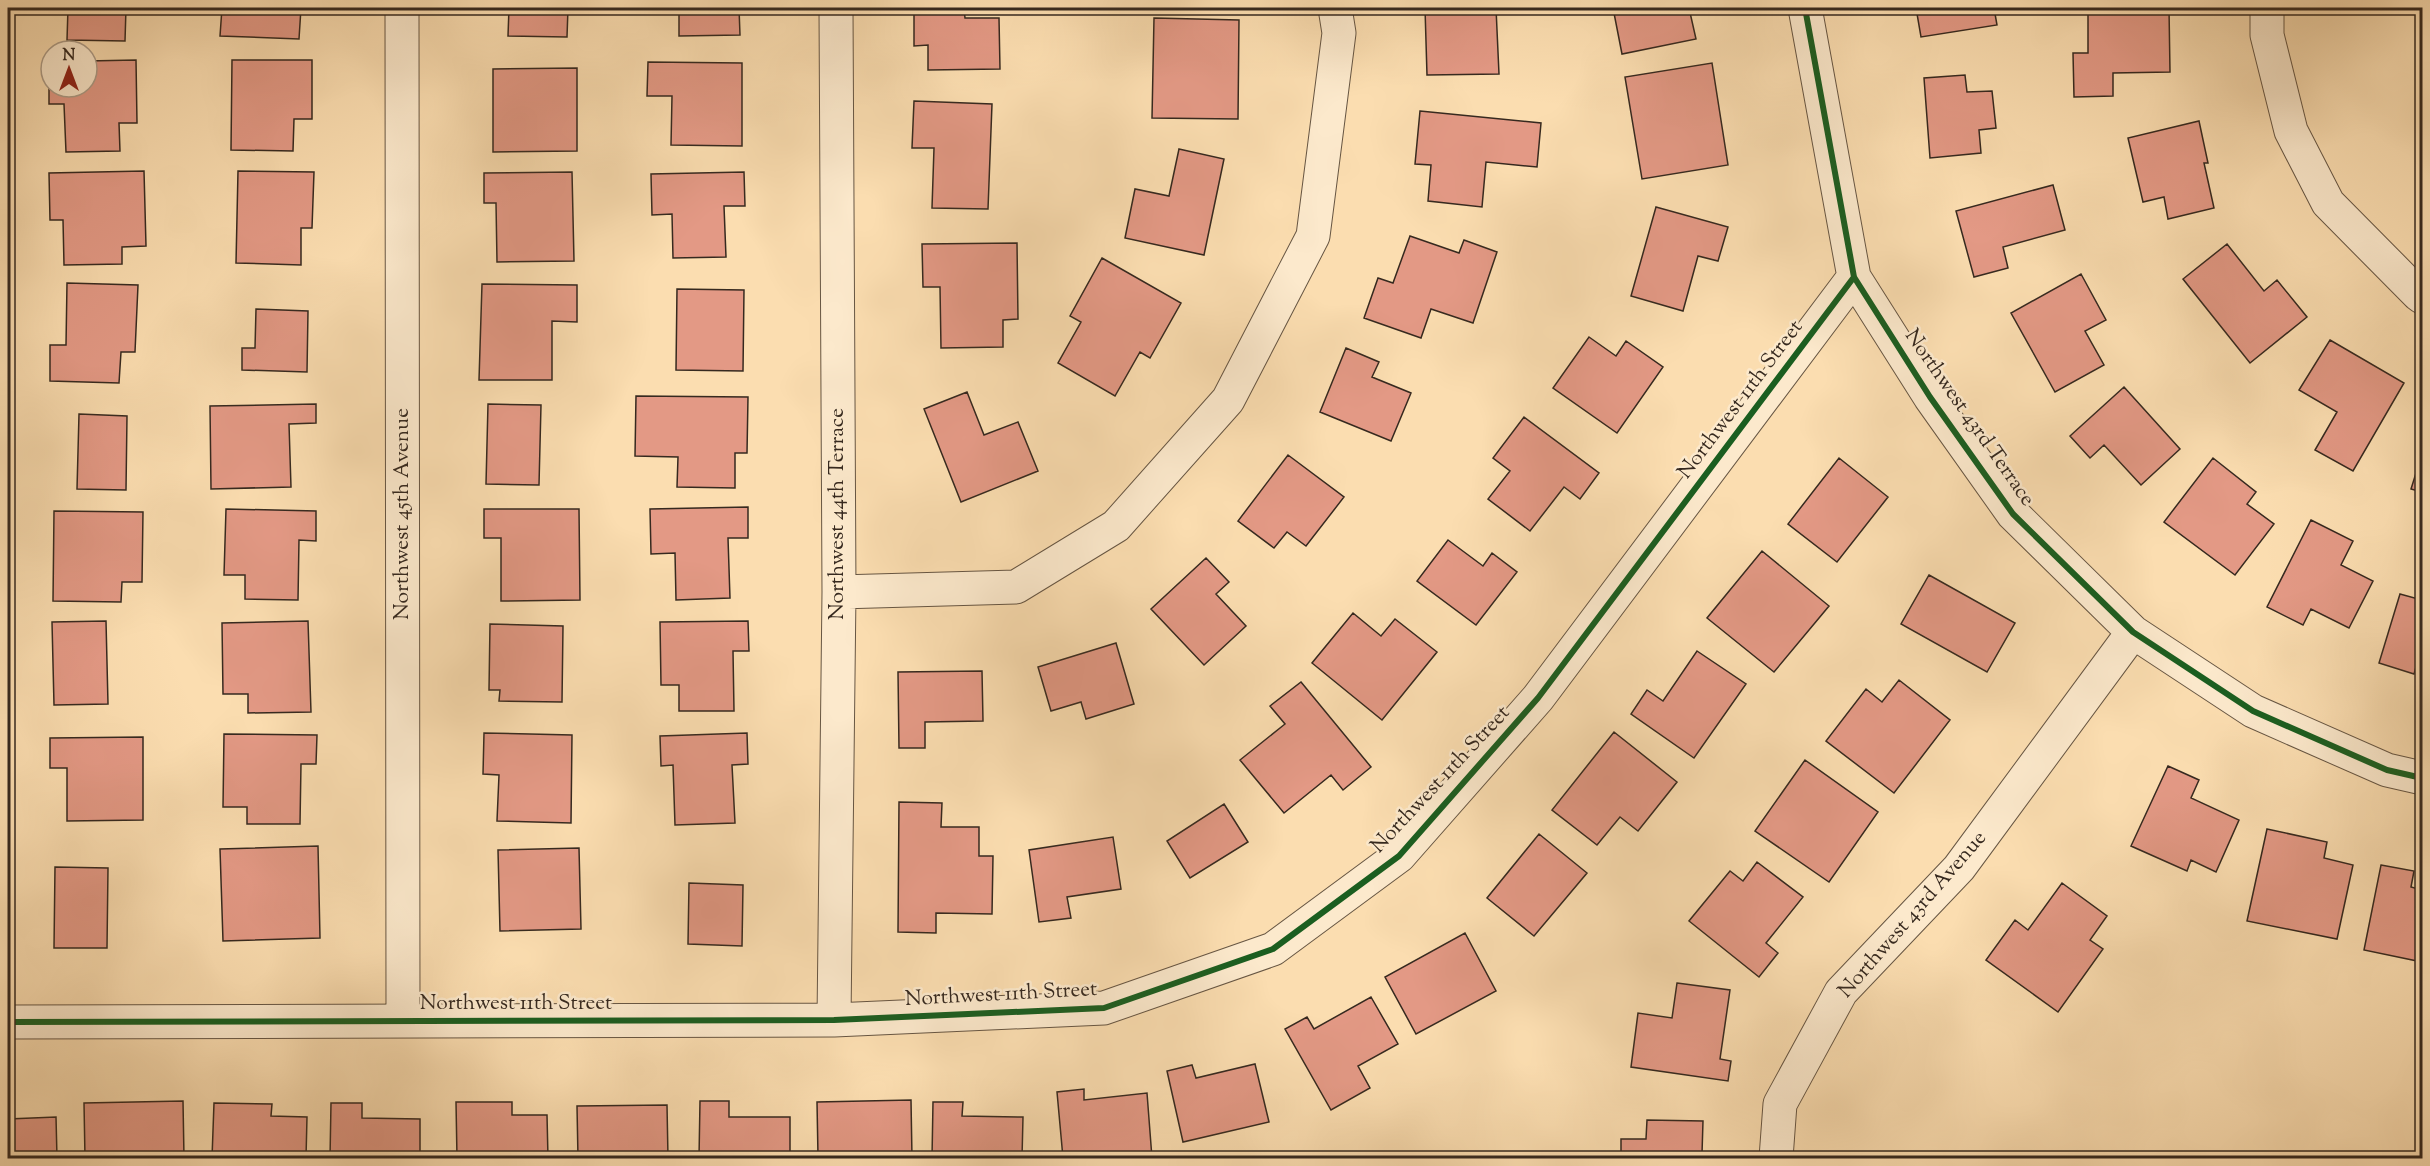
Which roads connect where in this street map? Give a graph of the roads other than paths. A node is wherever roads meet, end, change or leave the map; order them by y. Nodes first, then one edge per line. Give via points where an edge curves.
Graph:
1 (402, 8) edge
2 (836, 8) edge
3 (1335, 8) edge
4 (1805, 8) edge
5 (2267, 8) edge
6 (1854, 277) junction
7 (2422, 297) edge
8 (838, 592) junction
9 (2133, 632) junction
10 (2422, 778) edge
11 (834, 1020) junction
12 (403, 1021) junction
13 (8, 1022) edge
14 (1776, 1158) edge

1 - 12 street, Northwest 45th Avenue
2 - 8 street, Northwest 44th Terrace
3 - 8 street via 1339,33 1313,236 1228,400 1116,526 1016,587
4 - 6 street, Northwest 43rd Terrace
5 - 7 street via 2266,35 2291,131 2328,203
6 - 9 street, Northwest 43rd Terrace via 1930,397 2013,514
6 - 11 street, Northwest 11th Street via 1538,698 1399,856 1273,949 1104,1008
8 - 11 street, Northwest 44th Terrace
9 - 10 street, Northwest 43rd Terrace via 2253,711 2387,770
9 - 14 street, Northwest 43rd Avenue via 1959,868 1841,992 1780,1104
11 - 12 street, Northwest 11th Street
12 - 13 street, Northwest 11th Street

